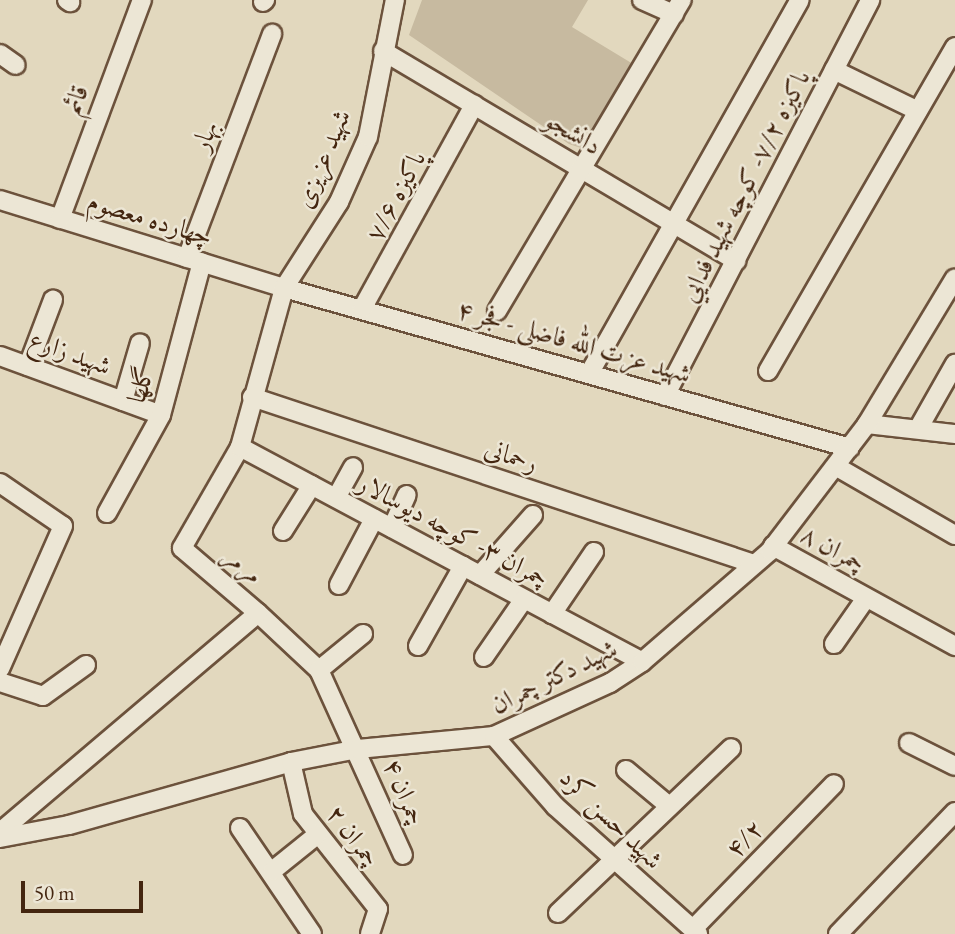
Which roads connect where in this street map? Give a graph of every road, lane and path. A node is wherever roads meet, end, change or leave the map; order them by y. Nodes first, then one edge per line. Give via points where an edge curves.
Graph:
1 (142, 0) edge
2 (395, 0) edge
3 (642, 0) edge
4 (800, 0) edge
5 (870, 0) edge
6 (678, 7) edge
7 (272, 34) dead end
8 (955, 47) edge
9 (383, 51) junction
10 (0, 54) edge
11 (16, 65) dead end
12 (834, 70) junction
13 (474, 106) junction
14 (918, 111) junction
15 (581, 169) junction
16 (0, 200) edge
17 (60, 219) junction
18 (674, 224) junction
19 (195, 260) junction
20 (736, 261) junction
21 (955, 278) edge
22 (284, 288) junction
23 (53, 300) dead end
24 (362, 309) junction
25 (497, 310) dead end
26 (140, 343) dead end
27 (0, 356) edge
28 (955, 364) edge
29 (29, 366) junction
30 (768, 371) dead end
31 (589, 374) junction
32 (665, 396) junction
33 (252, 397) junction
34 (123, 401) junction
35 (161, 415) junction
36 (867, 424) junction
37 (918, 429) junction
38 (955, 434) edge
39 (240, 447) junction
40 (850, 448) junction
41 (352, 467) dead end
42 (837, 467) junction
43 (0, 483) edge
44 (312, 485) junction
45 (407, 495) dead end
46 (336, 498) junction
47 (107, 513) dead end
48 (533, 514) dead end
49 (374, 519) junction
50 (392, 528) junction
51 (283, 531) dead end
52 (955, 535) edge
53 (774, 546) junction
54 (594, 552) dead end
55 (754, 564) junction
56 (463, 566) junction
57 (480, 575) junction
58 (339, 585) dead end
59 (866, 598) junction
60 (524, 599) junction
61 (258, 613) junction
62 (552, 614) junction
63 (363, 634) dead end
64 (834, 644) dead end
65 (418, 646) dead end
66 (955, 646) edge
67 (484, 657) dead end
68 (642, 662) junction
69 (86, 665) dead end
70 (0, 669) edge
71 (319, 670) junction
72 (0, 682) edge
73 (494, 736) junction
74 (909, 743) dead end
75 (731, 748) dead end
76 (358, 749) junction
77 (291, 762) junction
78 (955, 766) edge
79 (626, 770) dead end
80 (834, 784) dead end
81 (669, 806) junction
82 (951, 821) edge
83 (240, 828) dead end
84 (0, 832) edge
85 (318, 834) junction
86 (0, 838) edge
87 (403, 855) dead end
88 (611, 860) junction
89 (272, 871) junction
90 (558, 913) dead end
91 (696, 932) edge
92 (312, 934) edge
93 (370, 934) edge
94 (838, 934) edge

1 - 17 street, قائم
2 - 9 street, شهید عزیزی
3 - 6 street
4 - 18 street
5 - 12 street, پاکیزه ۷/۲- كوچه شهيد فدايي
6 - 15 street
7 - 19 street, بهار
8 - 14 street
9 - 13 street, دانشجو
9 - 22 street, شهید عزیزی via 368,137 339,202
10 - 11 street
12 - 14 street
12 - 20 street, پاکیزه ۷/۲- كوچه شهيد فدايي
13 - 15 street, دانشجو
13 - 24 street, پاکیزه ۷/۶
14 - 30 street
15 - 18 street, دانشجو
15 - 25 street
16 - 17 street, چهارده معصوم
17 - 19 street, چهارده معصوم
18 - 20 street, دانشجو
18 - 31 street
19 - 22 street, چهارده معصوم
19 - 35 street, گلها
20 - 32 street, پاکیزه ۷/۲- كوچه شهيد فدايي
21 - 36 street, شهید دکتر چمران
22 - 24 street, شهید عزت الله فاضلی - فجر ۴
22 - 33 street, مرمر
23 - 29 street
24 - 31 street, شهید عزت الله فاضلی - فجر ۴
26 - 34 street
27 - 29 street, شهید زارع
28 - 37 street
29 - 34 street, شهید زارع
31 - 32 street, شهید عزت الله فاضلی - فجر ۴
32 - 40 street, شهید عزت الله فاضلی - فجر ۴
33 - 39 street, مرمر
33 - 55 street, رحمانی
34 - 35 street, شهید زارع
35 - 47 street, گلها
36 - 37 street
36 - 40 street, شهید دکتر چمران
37 - 38 street
39 - 44 street, چمران ۳- كوچه ديوسالار
39 - 61 street, مرمر via 182,548
40 - 42 street, شهید دکتر چمران
41 - 46 street
42 - 52 street
42 - 53 street, شهید دکتر چمران
43 - 70 street via 63,526
44 - 46 street, چمران ۳- كوچه ديوسالار
44 - 51 street
45 - 50 street
46 - 49 street, چمران ۳- كوچه ديوسالار
48 - 57 street
49 - 50 street, چمران ۳- كوچه ديوسالار
49 - 58 street
50 - 56 street, چمران ۳- كوچه ديوسالار
53 - 55 street, شهید دکتر چمران
53 - 59 street, چمران ۸
54 - 62 street
55 - 68 street, شهید دکتر چمران
56 - 57 street, چمران ۳- كوچه ديوسالار
56 - 65 street
57 - 60 street, چمران ۳- كوچه ديوسالار
59 - 64 street
59 - 66 street, چمران ۸
60 - 62 street, چمران ۳- كوچه ديوسالار
60 - 67 street
61 - 71 street
61 - 84 street, مرمر
62 - 68 street, چمران ۳- كوچه ديوسالار
63 - 71 street
68 - 73 street, شهید دکتر چمران via 610,683
69 - 72 street via 43,696
71 - 76 street, چمران ۴
73 - 76 street, شهید دکتر چمران
73 - 88 street, شهید حسن کرد via 555,806
74 - 78 street
75 - 81 street
76 - 77 street, شهید دکتر چمران
76 - 87 street, چمران ۴
77 - 85 street, چمران ۲ via 303,814
77 - 86 street, شهید دکتر چمران via 69,825
79 - 81 street
80 - 91 street, ۴/۲
81 - 88 street
82 - 94 street
83 - 89 street
85 - 89 street
85 - 93 street, چمران ۲ via 378,909
88 - 90 street
88 - 91 street, شهید حسن کرد
89 - 92 street

